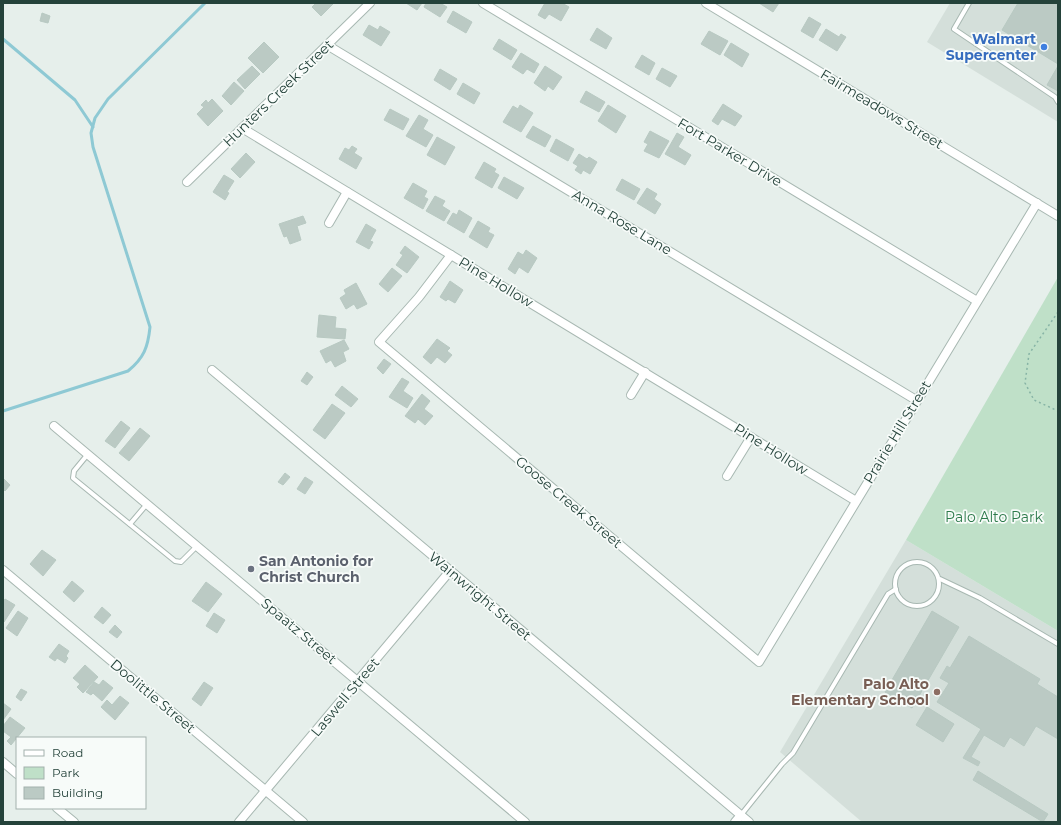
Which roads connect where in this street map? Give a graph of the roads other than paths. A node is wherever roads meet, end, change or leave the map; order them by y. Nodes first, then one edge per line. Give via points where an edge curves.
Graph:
1 (370, 3) edge
2 (483, 3) edge
3 (706, 3) edge
4 (969, 3) edge
5 (327, 45) junction
6 (1058, 102) edge
7 (242, 128) junction
8 (186, 182) dead end
9 (347, 192) junction
10 (1037, 203) junction
11 (1058, 216) edge
12 (329, 223) dead end
13 (451, 255) junction
14 (977, 301) junction
15 (212, 370) dead end
16 (645, 372) junction
17 (631, 395) dead end
18 (916, 400) junction
19 (54, 426) dead end
20 (751, 437) junction
21 (88, 454) junction
22 (727, 476) dead end
23 (856, 501) junction
24 (147, 504) junction
25 (130, 524) junction
26 (197, 546) junction
27 (3, 570) edge
28 (450, 571) junction
29 (940, 580) junction
30 (896, 589) junction
31 (1058, 644) edge
32 (759, 662) joint
33 (359, 681) junction
34 (3, 762) edge
35 (16, 773) edge
36 (266, 791) junction
37 (58, 809) edge
38 (740, 815) junction
39 (74, 822) edge
40 (239, 822) edge
41 (303, 822) edge
42 (526, 822) edge
43 (734, 822) edge
44 (749, 822) edge

1 - 5 street, Hunters Creek Street
2 - 14 street, Fort Parker Drive
3 - 10 street, Fairmeadows Street
4 - 6 lane via 954,29 1055,97
5 - 7 street, Hunters Creek Street
5 - 18 street, Anna Rose Lane
7 - 8 street, Hunters Creek Street
7 - 9 street, Pine Hollow
9 - 12 street
9 - 13 street, Pine Hollow
10 - 11 street, Fairmeadows Street
10 - 14 street, Prairie Hill Street
13 - 16 street, Pine Hollow
13 - 32 street, Goose Creek Street via 380,342
14 - 18 street, Prairie Hill Street
15 - 28 street, Wainwright Street
16 - 17 street
16 - 20 street, Pine Hollow
18 - 23 street, Prairie Hill Street
19 - 21 street, Spaatz Street
20 - 22 street
20 - 23 street, Pine Hollow
21 - 24 street, Spaatz Street
21 - 25 lane via 74,470 73,478
23 - 32 street, Prairie Hill Street
24 - 25 lane
24 - 26 street, Spaatz Street
25 - 26 lane via 175,561 181,562
26 - 33 street, Spaatz Street
27 - 36 street, Doolittle Street
28 - 33 street, Laswell Street
28 - 38 street, Wainwright Street
29 - 30 lane via 928,566 914,563 902,569 895,581
29 - 30 lane via 936,597 924,606 909,605 903,601
29 - 31 lane via 980,598
30 - 38 lane via 888,594 792,753
33 - 36 street, Laswell Street
33 - 42 street, Spaatz Street
34 - 35 street
36 - 40 street, Laswell Street
36 - 41 street, Doolittle Street
37 - 39 street
38 - 43 street
38 - 44 street, Wainwright Street

